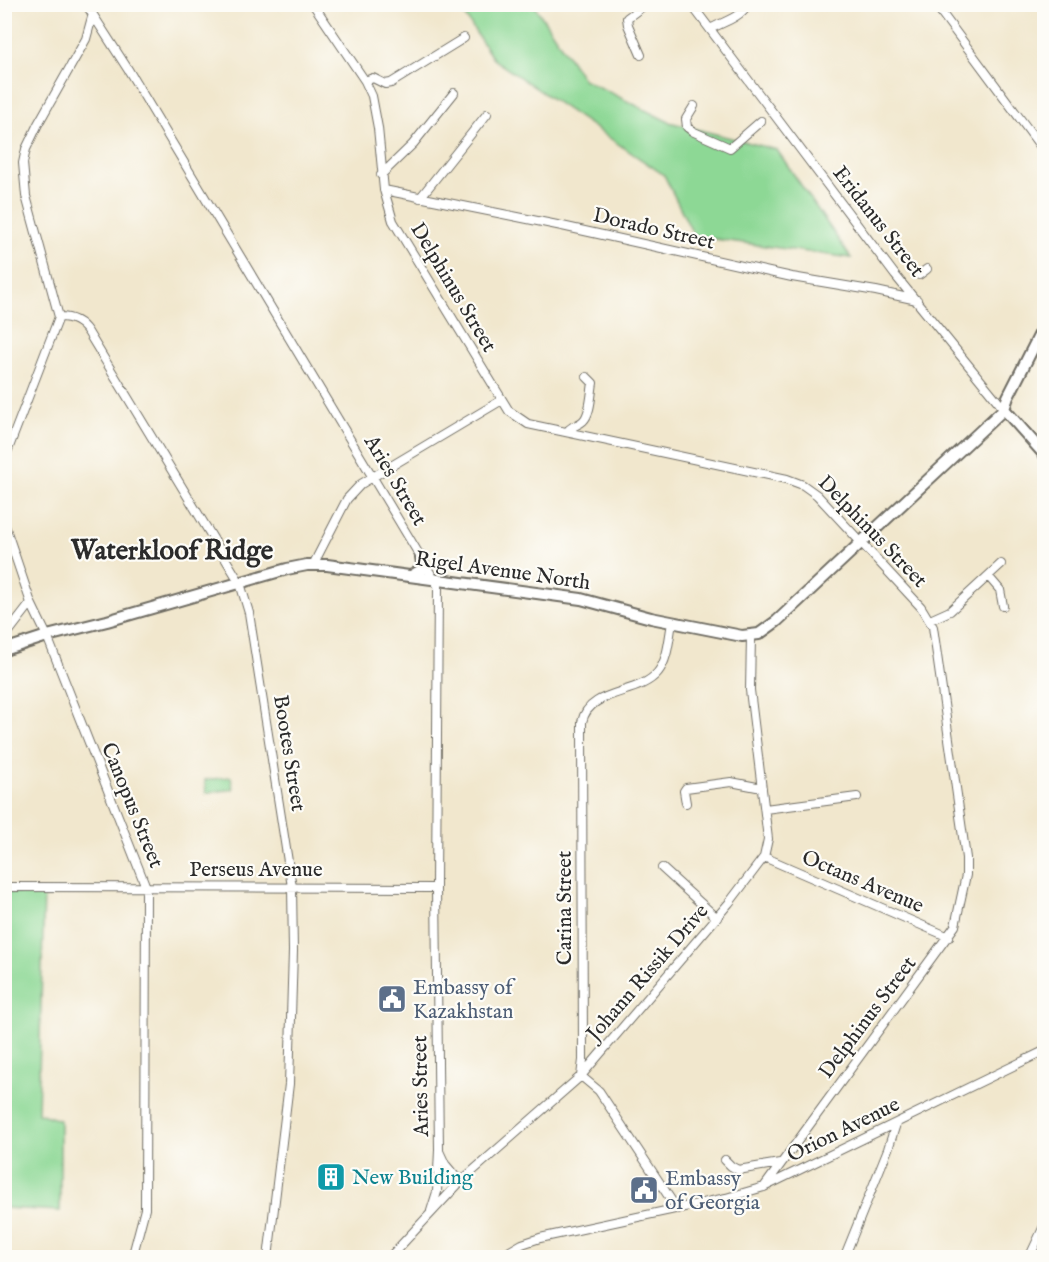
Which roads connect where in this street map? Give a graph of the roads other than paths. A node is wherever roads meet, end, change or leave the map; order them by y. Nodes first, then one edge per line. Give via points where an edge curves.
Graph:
1 (86, 4) edge
2 (313, 4) edge
3 (646, 4) edge
4 (691, 4) edge
5 (748, 4) edge
6 (935, 4) edge
7 (92, 17) junction
8 (710, 29) junction
9 (464, 38) dead end
10 (641, 55) dead end
11 (365, 81) junction
12 (454, 93) dead end
13 (694, 106) dead end
14 (487, 114) dead end
15 (766, 117) junction
16 (1044, 151) edge
17 (381, 175) junction
18 (384, 190) junction
19 (420, 198) junction
20 (927, 269) dead end
21 (919, 275) dead end
22 (917, 300) junction
23 (59, 317) junction
24 (1044, 326) edge
25 (587, 377) dead end
26 (502, 400) junction
27 (1004, 409) junction
28 (567, 431) junction
29 (1044, 454) edge
30 (4, 460) edge
31 (373, 477) junction
32 (4, 523) edge
33 (861, 542) junction
34 (421, 556) junction
35 (1000, 564) dead end
36 (313, 565) junction
37 (411, 576) junction
38 (988, 576) junction
39 (435, 579) junction
40 (240, 583) junction
41 (31, 603) junction
42 (1003, 606) dead end
43 (930, 620) junction
44 (672, 622) junction
45 (751, 636) junction
46 (4, 638) edge
47 (48, 639) junction
48 (4, 650) edge
49 (4, 657) edge
50 (762, 788) junction
51 (857, 797) dead end
52 (686, 803) dead end
53 (765, 809) junction
54 (764, 857) junction
55 (662, 868) dead end
56 (4, 887) edge
57 (146, 887) junction
58 (292, 887) junction
59 (436, 888) junction
60 (717, 918) junction
61 (949, 937) junction
62 (1044, 1051) edge
63 (581, 1076) junction
64 (896, 1124) junction
65 (439, 1149) junction
66 (725, 1160) dead end
67 (780, 1163) junction
68 (460, 1182) junction
69 (764, 1187) junction
70 (676, 1209) junction
71 (431, 1211) junction
72 (1044, 1226) edge
73 (510, 1251) dead end
74 (132, 1257) edge
75 (268, 1257) edge
76 (389, 1257) edge
77 (844, 1257) edge
78 (1029, 1257) edge

1 - 7 street, Aries Street
2 - 11 street, Delphinus Street
3 - 10 street via 627,18
4 - 8 street, Eridanus Street
5 - 8 street via 730,20
6 - 16 street
7 - 23 street via 86,39 28,143 23,163 26,196
7 - 31 street, Aries Street via 129,71
8 - 15 street, Eridanus Street
9 - 11 street via 388,85 377,78
11 - 17 street, Delphinus Street via 374,104
12 - 17 street via 413,144
13 - 15 street via 686,119 687,127 730,148
14 - 19 street
15 - 22 street, Eridanus Street
17 - 18 street, Delphinus Street
18 - 19 street, Dorado Street
18 - 26 street, Delphinus Street via 393,221
19 - 22 street, Dorado Street
20 - 21 street
22 - 27 street, Eridanus Street
23 - 30 street
23 - 40 street, Bootes Street via 84,326
24 - 27 main road
25 - 28 street via 593,383 588,413
26 - 28 street, Delphinus Street via 528,424
26 - 31 street
27 - 29 main road, Eridanus Street
27 - 33 main road
28 - 33 street, Delphinus Street via 795,481 817,495
31 - 34 street, Aries Street
31 - 36 street via 347,499
32 - 41 street, Canopus Street
33 - 43 street, Delphinus Street
33 - 45 main road via 777,621
34 - 37 main road via 423,569
34 - 39 street, Aries Street
35 - 38 street
36 - 37 main road, Rigel Avenue North
36 - 40 main road, Rigel Avenue North
37 - 39 main road, Rigel Avenue North
38 - 42 street via 1000,590
38 - 43 street via 950,611
39 - 44 main road, Rigel Avenue North via 581,599
39 - 59 street, Aries Street via 439,595
40 - 47 main road, Rigel Avenue North
40 - 58 street, Bootes Street via 249,613
41 - 46 street
41 - 47 street, Canopus Street
43 - 61 street, Delphinus Street via 937,646 966,858 957,919
44 - 45 main road, Rigel Avenue North
44 - 63 street, Carina Street via 660,671 647,681 589,707 584,715
45 - 50 street via 750,690
47 - 48 main road, Rigel Avenue North
47 - 49 main road, Rigel Avenue North
47 - 57 street, Canopus Street
50 - 52 street via 731,782 686,788
50 - 53 street
51 - 53 street
53 - 54 street via 768,839
54 - 60 street, Johann Rissik Drive
54 - 61 street, Octans Avenue
55 - 60 street
56 - 57 street, Perseus Avenue
57 - 58 street, Perseus Avenue
57 - 74 street, Canopus Street via 146,1209
58 - 59 street, Perseus Avenue
58 - 75 street, Bootes Street via 289,1084
59 - 65 street, Aries Street
60 - 63 street, Johann Rissik Drive
61 - 67 street, Delphinus Street
62 - 64 street, Orion Avenue
63 - 68 street, Johann Rissik Drive
63 - 70 street via 599,1091
64 - 69 street, Orion Avenue
64 - 77 street
65 - 68 street, Aries Street
65 - 71 street, Aries Street via 437,1192
66 - 67 street via 738,1170
67 - 69 street, Delphinus Street
68 - 71 street, Johann Rissik Drive
69 - 70 street, Orion Avenue
70 - 73 street, Orion Avenue via 540,1238
71 - 76 street, Johann Rissik Drive
72 - 78 street

